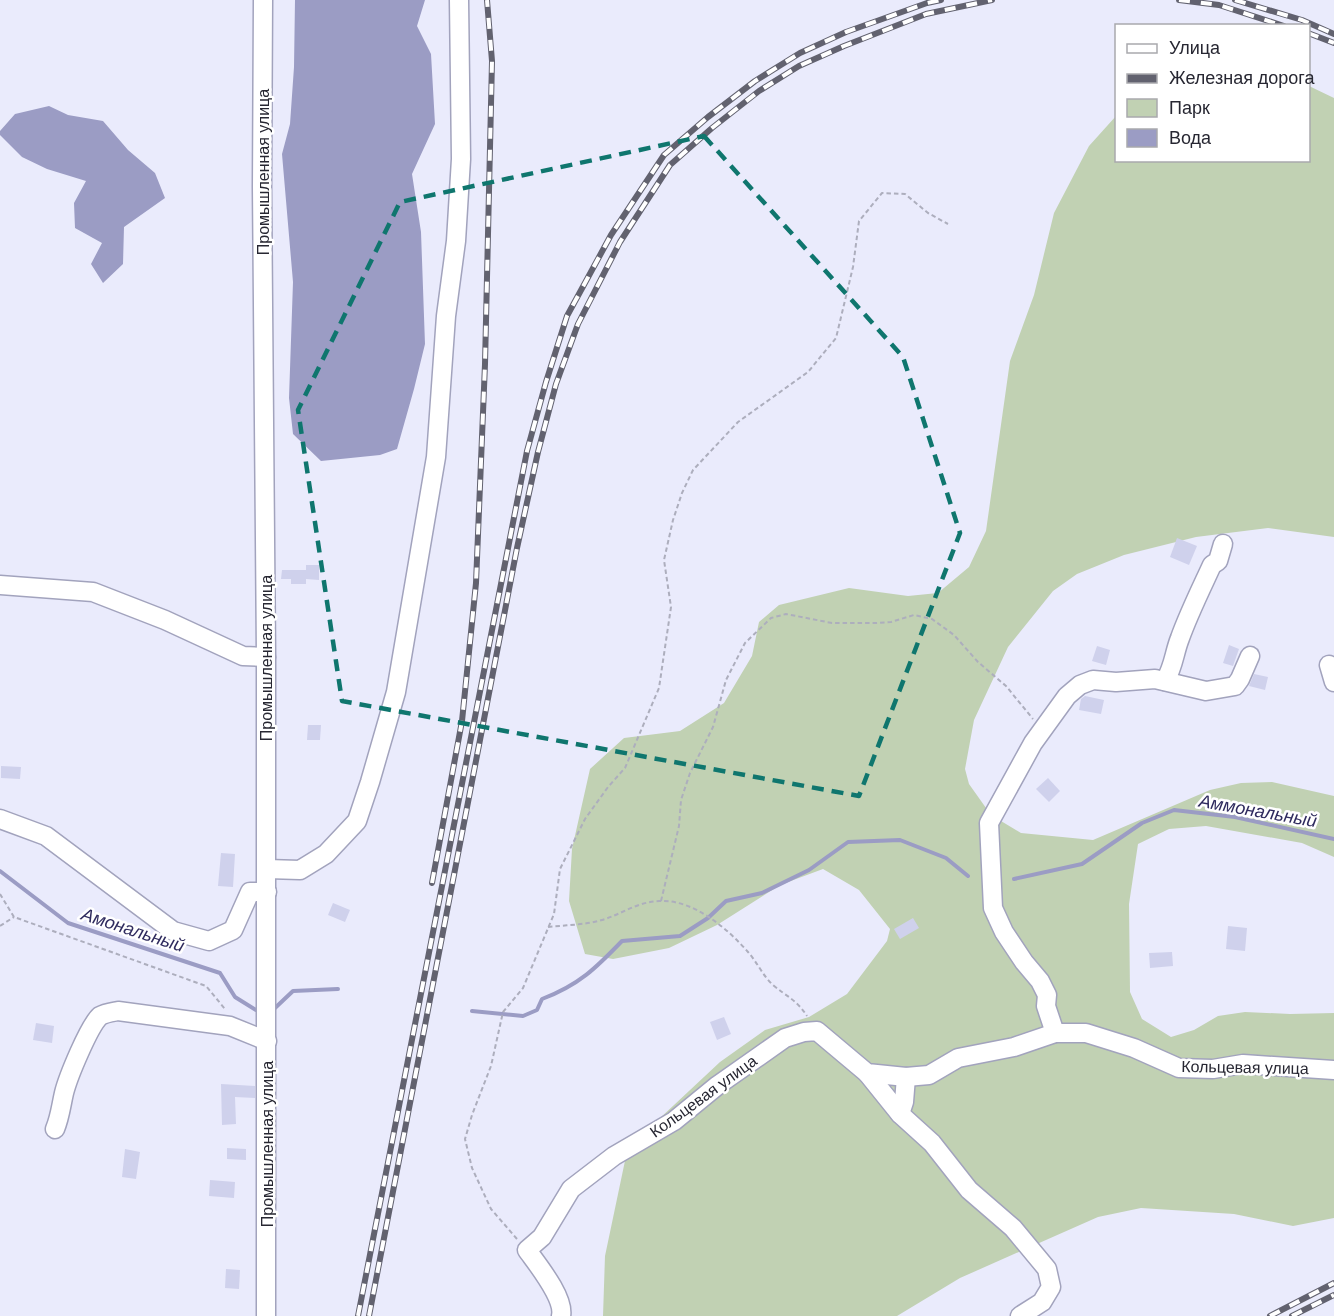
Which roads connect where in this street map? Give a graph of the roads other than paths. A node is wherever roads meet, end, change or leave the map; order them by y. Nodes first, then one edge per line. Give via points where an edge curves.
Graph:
1 (263, 0) edge
2 (459, 0) edge
3 (1223, 544) dead end
4 (0, 585) edge
5 (1250, 656) dead end
6 (266, 657) junction
7 (1165, 681) junction
8 (0, 819) edge
9 (267, 869) junction
10 (267, 892) junction
11 (1055, 1033) junction
12 (267, 1041) junction
13 (1334, 1070) edge
14 (867, 1073) junction
15 (906, 1077) junction
16 (900, 1113) junction
17 (55, 1129) dead end
18 (266, 1316) edge
19 (561, 1316) edge
20 (1020, 1316) edge

1 - 6 street, Промышленная улица
2 - 9 street via 456,241 446,316 436,457 396,692 357,821 326,854 300,870
3 - 7 street via 1184,626
4 - 6 street via 93,592 243,656
5 - 7 street via 1235,686 1206,691
6 - 9 street, Промышленная улица
7 - 11 street via 1093,680 1067,696 1017,770 989,823 993,908 1004,932 1047,995 1046,1006
8 - 10 street via 46,836 173,931 209,941 233,930 249,892
9 - 10 street, Промышленная улица
10 - 12 street, Промышленная улица
11 - 13 street, Кольцевая улица via 1086,1033 1179,1068 1213,1069 1243,1064
11 - 15 street, Кольцевая улица via 1014,1047 958,1058 929,1075
12 - 17 street via 230,1026 118,1011 102,1015 80,1053 64,1092
12 - 18 street, Промышленная улица
14 - 15 street, Кольцевая улица
14 - 16 street
14 - 19 street, Кольцевая улица via 817,1031 785,1038 717,1084 674,1121 614,1156 571,1189 542,1237 527,1250 549,1281
15 - 16 street
16 - 20 street via 932,1143 969,1190 1013,1228 1047,1269 1051,1287 1042,1302

